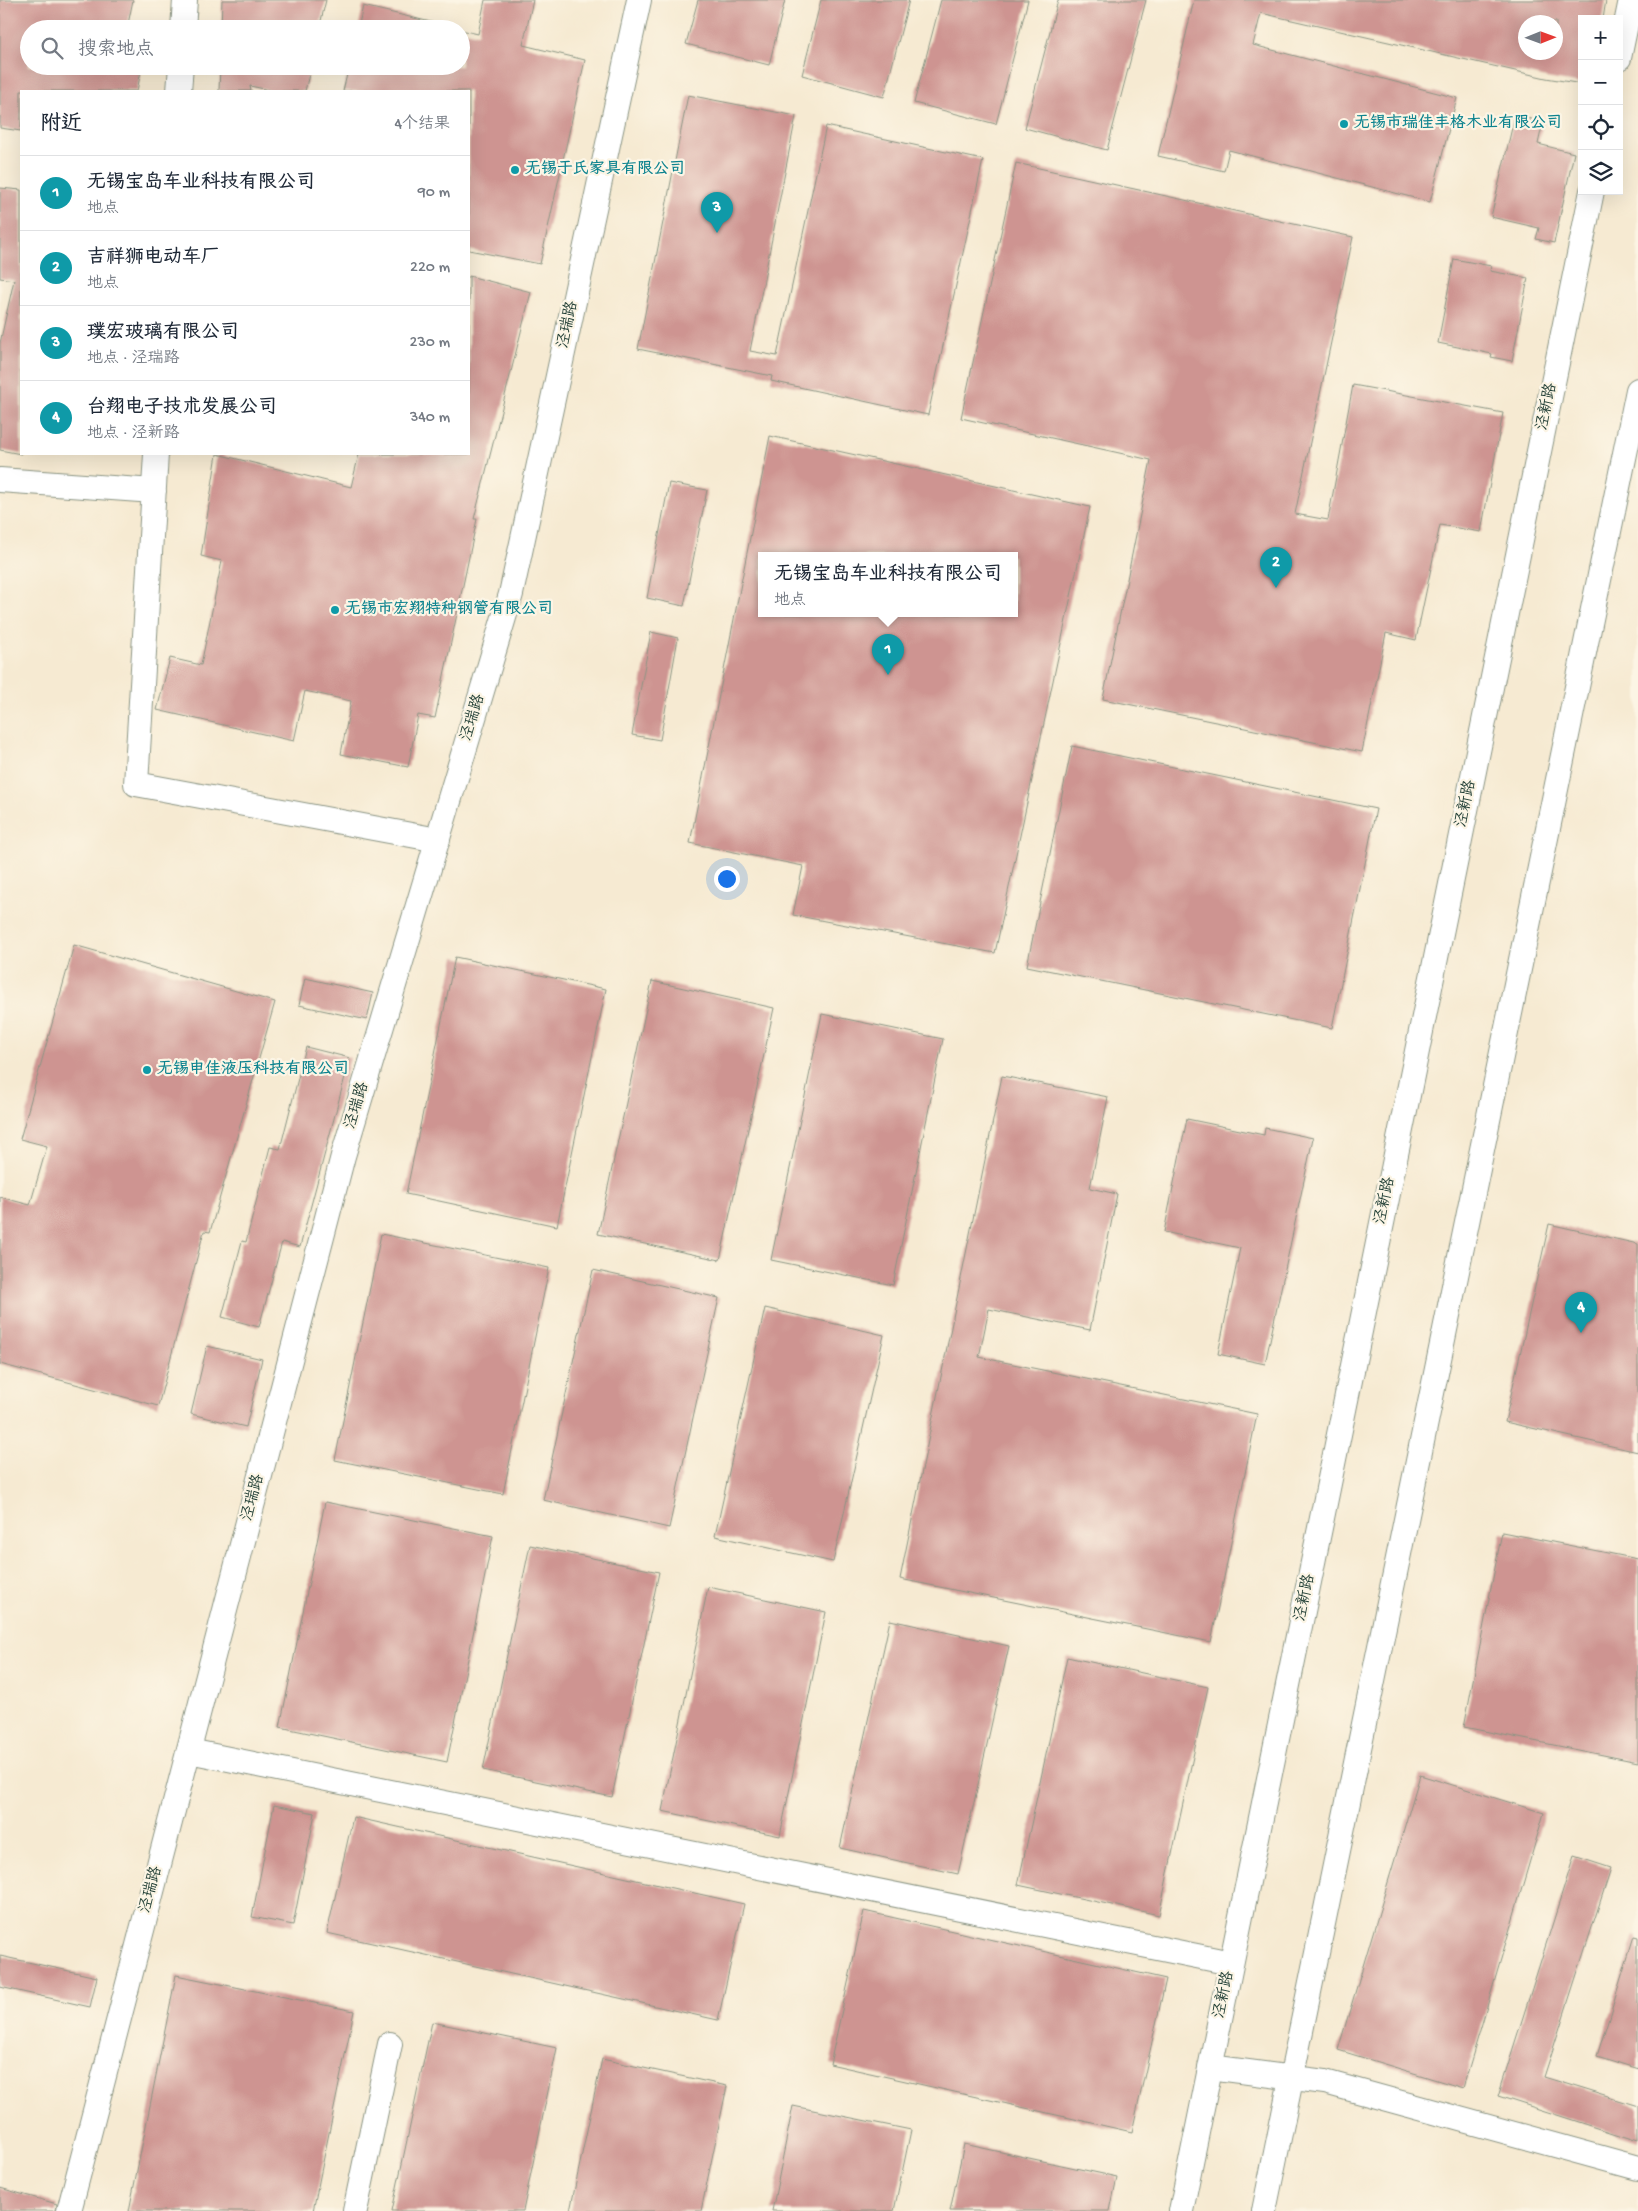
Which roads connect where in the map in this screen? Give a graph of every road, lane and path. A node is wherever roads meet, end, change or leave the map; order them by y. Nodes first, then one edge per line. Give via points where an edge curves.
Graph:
1 (185, 0) edge
2 (639, 0) edge
3 (1632, 12) edge
4 (184, 20) edge
5 (1623, 44) edge
6 (180, 75) edge
7 (179, 90) edge
8 (1591, 195) edge
9 (1638, 390) edge
10 (156, 455) edge
11 (0, 480) edge
12 (154, 491) junction
13 (438, 840) junction
14 (188, 1751) junction
15 (1231, 1963) junction
16 (390, 2044) dead end
17 (1210, 2067) junction
18 (1292, 2077) junction
19 (1638, 2168) edge
20 (69, 2211) edge
21 (355, 2211) edge
22 (1181, 2211) edge
23 (1264, 2211) edge

1 - 4 street
2 - 13 street, 泾瑞路 via 511,594
3 - 5 street
6 - 7 street
8 - 15 street, 泾新路
9 - 18 street
10 - 12 street
11 - 12 street
12 - 13 street via 136,784
13 - 14 street, 泾瑞路 via 343,1156
14 - 15 street
14 - 20 street, 泾瑞路
15 - 17 street, 泾新路
16 - 21 street
17 - 18 street
17 - 22 street, 泾新路
18 - 19 street via 1334,2085
18 - 23 street

